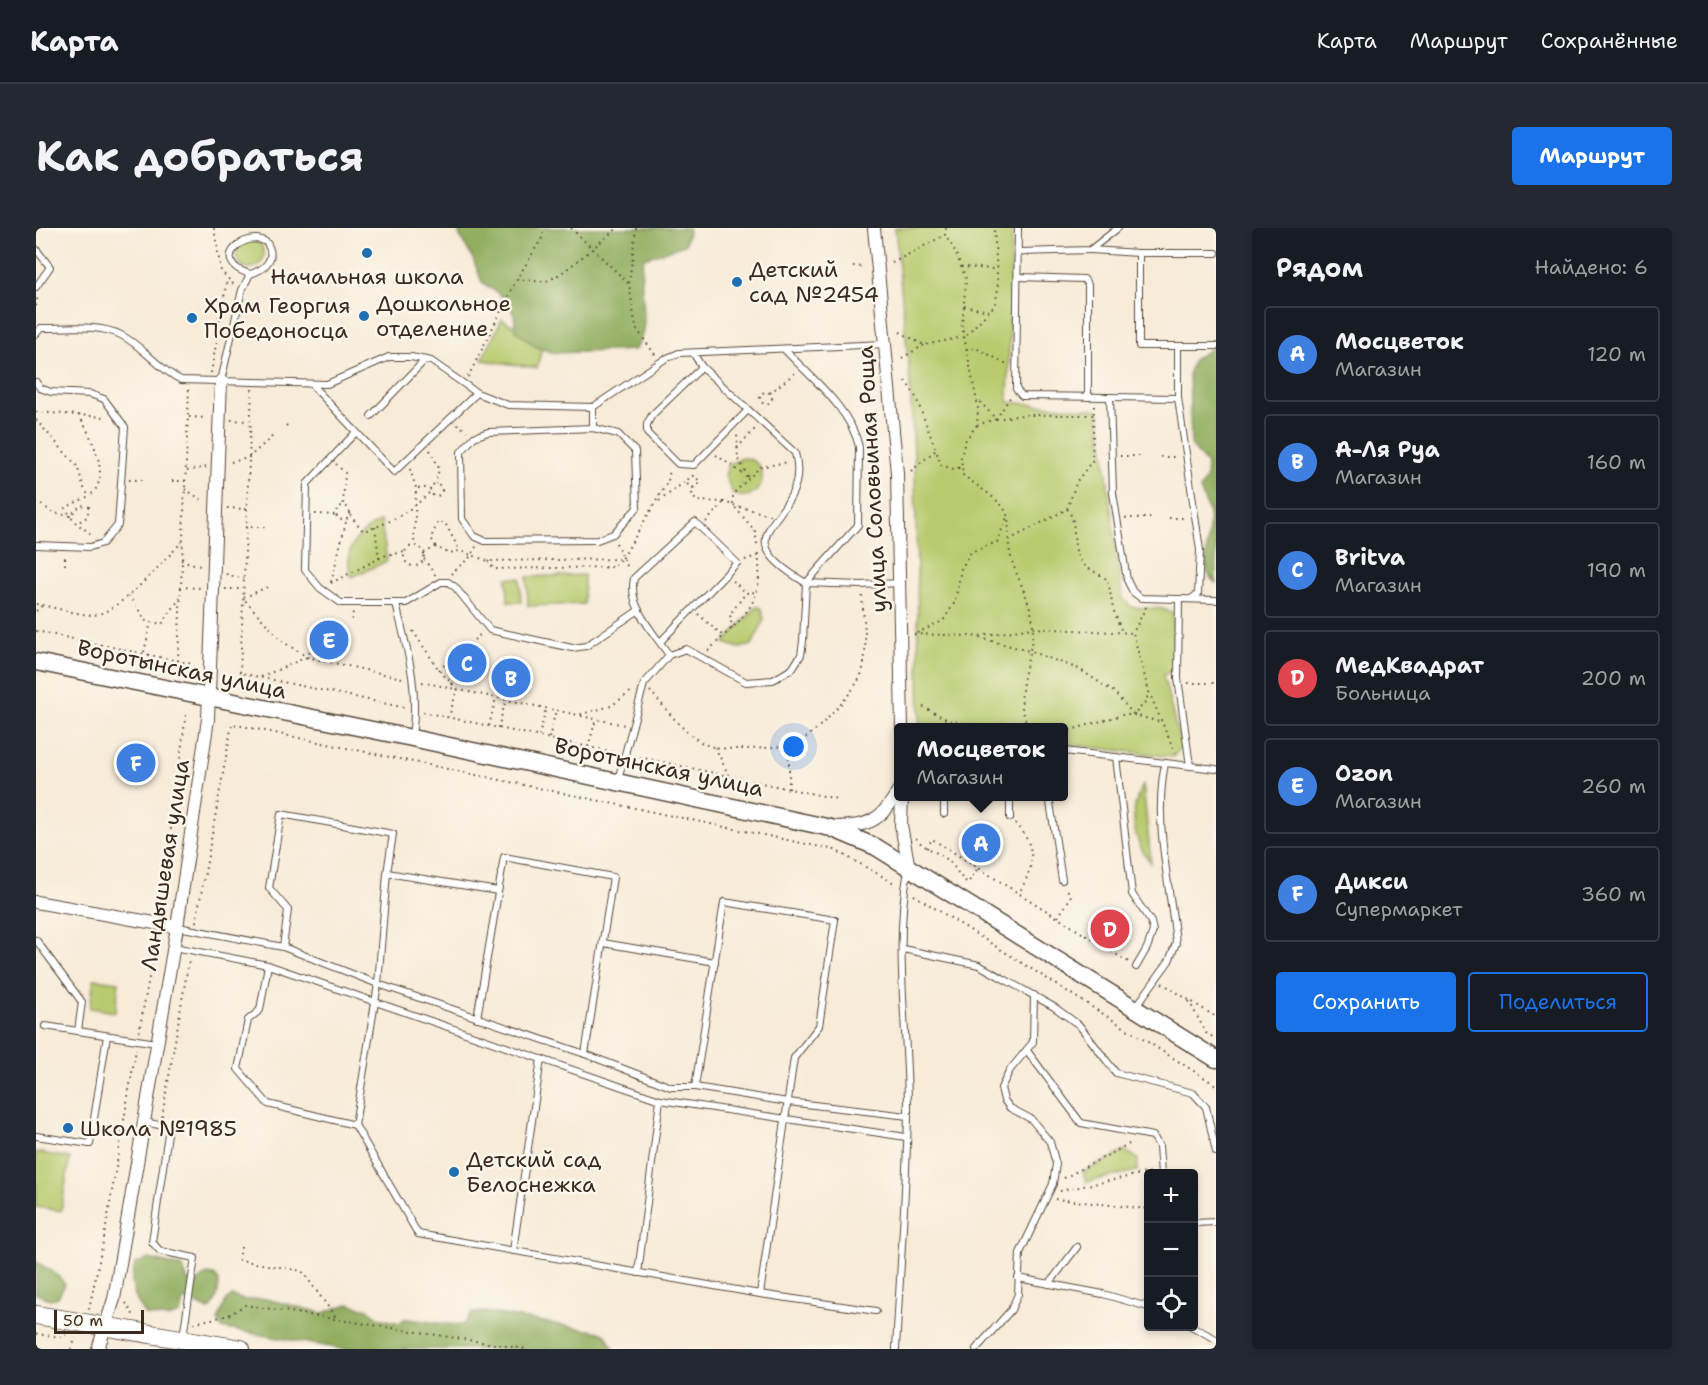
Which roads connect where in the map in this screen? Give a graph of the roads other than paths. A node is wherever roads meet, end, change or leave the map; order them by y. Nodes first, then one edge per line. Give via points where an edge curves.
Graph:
1 (874, 228) edge
2 (1018, 228) edge
3 (1118, 228) edge
4 (36, 249) edge
5 (1090, 250) junction
6 (1020, 252) junction
7 (1139, 253) junction
8 (1216, 253) edge
9 (239, 271) junction
10 (250, 274) junction
11 (1019, 277) junction
12 (36, 287) edge
13 (242, 290) junction
14 (36, 334) edge
15 (886, 344) junction
16 (1178, 346) junction
17 (1216, 346) edge
18 (785, 350) junction
19 (693, 352) junction
20 (425, 360) junction
21 (702, 367) junction
22 (36, 381) edge
23 (215, 381) junction
24 (310, 384) junction
25 (477, 393) junction
26 (1091, 397) junction
27 (1110, 397) junction
28 (1178, 398) junction
29 (593, 407) junction
30 (747, 411) junction
31 (371, 416) dead end
32 (593, 428) junction
33 (356, 432) junction
34 (36, 545) edge
35 (806, 583) junction
36 (900, 583) junction
37 (1179, 599) junction
38 (1190, 599) junction
39 (1216, 600) edge
40 (396, 604) junction
41 (639, 610) junction
42 (660, 642) junction
43 (669, 655) junction
44 (36, 662) edge
45 (208, 698) junction
46 (902, 723) edge
47 (412, 738) junction
48 (1068, 752) edge
49 (1116, 758) junction
50 (1165, 763) junction
51 (1190, 766) junction
52 (1216, 769) edge
53 (618, 781) junction
54 (894, 798) edge
55 (902, 801) edge
56 (944, 801) edge
57 (1010, 801) edge
58 (1050, 801) edge
59 (944, 814) dead end
60 (1010, 818) road end
61 (831, 828) junction
62 (909, 868) junction
63 (387, 873) junction
64 (1062, 880) road end
65 (498, 891) junction
66 (36, 902) edge
67 (177, 927) junction
68 (36, 940) edge
69 (603, 943) junction
70 (174, 947) junction
71 (283, 947) junction
72 (903, 950) junction
73 (715, 962) junction
74 (268, 965) junction
75 (1136, 967) road end
76 (378, 984) junction
77 (1034, 995) junction
78 (375, 1002) junction
79 (1135, 1008) junction
80 (477, 1018) junction
81 (45, 1026) dead end
82 (78, 1031) junction
83 (107, 1036) junction
84 (157, 1044) junction
85 (1028, 1052) junction
86 (585, 1054) junction
87 (541, 1059) junction
88 (1216, 1059) edge
89 (695, 1087) junction
90 (660, 1100) junction
91 (788, 1102) junction
92 (908, 1116) junction
93 (786, 1120) junction
94 (144, 1122) junction
95 (355, 1125) junction
96 (36, 1136) edge
97 (906, 1137) junction
98 (1216, 1152) edge
99 (1161, 1169) edge
100 (1216, 1222) edge
101 (1198, 1223) edge
102 (1077, 1247) dead end
103 (513, 1251) junction
104 (638, 1273) junction
105 (1018, 1278) junction
106 (1050, 1284) junction
107 (760, 1294) junction
108 (1144, 1306) edge
109 (876, 1311) dead end
110 (36, 1315) edge
111 (106, 1328) junction
112 (1198, 1330) edge
113 (184, 1333) junction
114 (1216, 1339) edge
115 (98, 1349) edge
116 (241, 1349) edge
117 (896, 1349) edge
118 (976, 1349) edge

1 - 15 street, улица Соловьиная Роща
2 - 6 lane
3 - 5 lane
4 - 12 lane via 50,267
5 - 6 lane
5 - 7 lane
6 - 11 lane
7 - 8 lane
7 - 16 lane via 1139,346
9 - 10 lane
9 - 10 lane via 232,262 235,241 245,235 256,235 266,241 269,263
9 - 13 lane
10 - 13 lane
11 - 26 lane via 1084,279 1088,285
11 - 26 lane via 1016,389 1023,396
13 - 23 lane
14 - 23 lane via 41,328 121,335 168,374 181,380
15 - 18 lane
15 - 36 street, улица Соловьиная Роща via 897,473
16 - 17 lane
16 - 28 lane
18 - 19 lane
18 - 35 lane via 838,407 859,447 858,525
19 - 21 lane
19 - 29 lane via 678,353 660,362
20 - 24 lane via 389,357 327,384
20 - 25 lane
20 - 31 lane
21 - 30 lane
21 - 30 lane via 647,424 647,433 678,464 693,465
22 - 34 lane via 51,392 90,394 104,399 124,427 118,525 103,543 90,547
23 - 24 lane
23 - 45 street, Ландышевая улица
24 - 33 lane
25 - 29 lane via 520,407
25 - 33 lane via 394,472
26 - 27 lane
27 - 28 lane
27 - 37 lane via 1111,456 1127,580 1132,592 1141,598
28 - 38 lane via 1200,550 1198,594
29 - 32 lane
30 - 35 lane via 795,453 798,480 793,497 767,528 764,543 768,553
32 - 32 lane via 488,432 474,437 461,452 462,519 467,529 480,539 597,540 613,534 637,508 635,451 618,434
33 - 40 lane via 307,484 304,563 308,577 341,603
35 - 36 lane
35 - 43 lane via 801,655 792,669 773,680 746,681 686,649
36 - 46 street, улица Соловьиная Роща
37 - 38 lane
37 - 51 lane via 1178,683
38 - 39 lane
40 - 41 lane via 414,600 441,582 448,582 490,630 572,648 586,646
40 - 47 lane via 414,680 416,710
41 - 42 lane
41 - 42 lane via 631,595 634,578 695,522 737,563
42 - 43 lane
43 - 53 lane via 644,684
44 - 45 street, Воротынская улица
45 - 47 street, Воротынская улица
45 - 67 street, Ландышевая улица
47 - 53 street, Воротынская улица
48 - 49 lane
49 - 50 lane
49 - 75 lane via 1132,894 1153,931
50 - 51 lane
50 - 79 lane via 1159,800 1160,826 1176,943 1157,980
51 - 52 lane
53 - 61 street, Воротынская улица
54 - 61 street via 879,817 853,827
55 - 62 street via 901,825
56 - 59 lane
57 - 60 lane
58 - 64 lane
61 - 62 street, Воротынская улица via 876,847
62 - 72 lane
62 - 79 street, Воротынская улица
63 - 65 lane
63 - 71 lane via 393,834 281,814 268,888 288,910
63 - 76 lane
65 - 69 lane via 504,857 613,877
65 - 80 lane
66 - 67 street
67 - 70 street, Ландышевая улица
67 - 71 lane
68 - 82 lane via 82,1002
69 - 73 lane
69 - 86 lane
70 - 74 lane
70 - 84 street, Ландышевая улица
71 - 76 lane
72 - 77 lane via 979,965
72 - 92 lane
73 - 89 lane
73 - 91 lane via 724,902 835,920 819,1026 794,1058
74 - 78 lane
74 - 95 lane via 260,1010 248,1020 238,1069 268,1104
76 - 78 lane
76 - 80 lane
77 - 85 lane via 1034,1042
77 - 98 lane via 1079,1025 1116,1073 1184,1090 1202,1100
78 - 87 lane
78 - 95 lane
79 - 88 street, Воротынская улица
80 - 86 lane
81 - 82 lane
82 - 83 lane
83 - 84 lane
83 - 96 lane via 90,1144
84 - 94 street, Ландышевая улица
85 - 99 lane via 1081,1123 1149,1134 1159,1146
85 - 105 lane via 1010,1070 1001,1088 1010,1108 1030,1119 1050,1142 1056,1164 1053,1184 1020,1253
86 - 89 lane via 671,1087
87 - 90 lane
87 - 103 lane
89 - 91 lane
90 - 93 lane
90 - 104 lane
91 - 92 lane
91 - 93 lane
92 - 97 lane
93 - 97 lane
93 - 107 lane
94 - 111 street, Ландышевая улица
94 - 113 lane via 169,1127 152,1242 160,1251 195,1258
95 - 103 lane via 418,1234
97 - 117 lane
100 - 101 lane
102 - 106 lane
103 - 104 lane
104 - 107 lane
105 - 106 lane
105 - 118 lane via 1018,1294 1011,1310
106 - 108 lane
107 - 109 lane
110 - 111 main road
111 - 113 main road
111 - 115 street, Ландышевая улица
112 - 114 lane
113 - 116 main road

